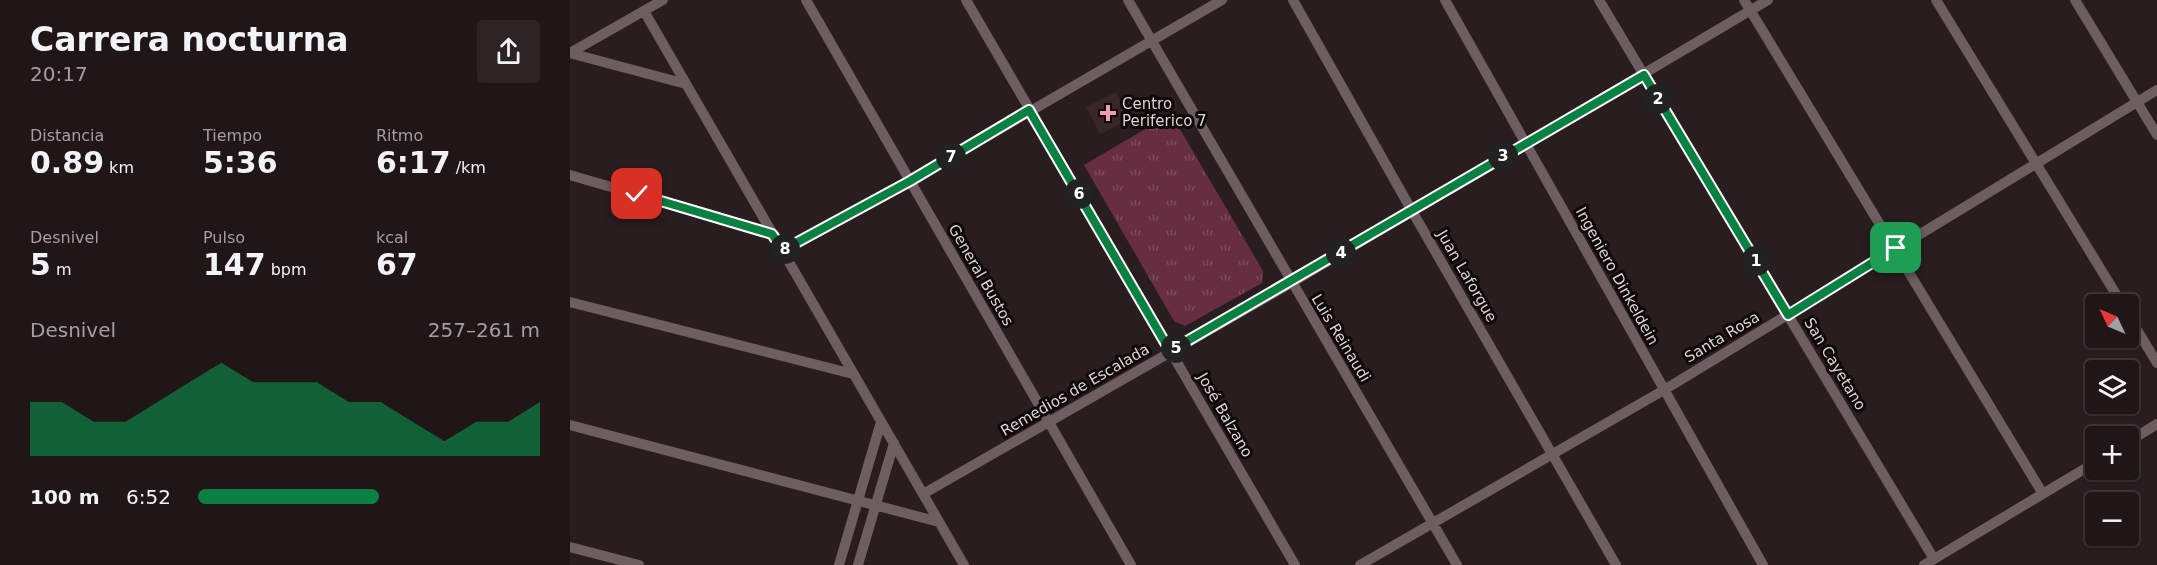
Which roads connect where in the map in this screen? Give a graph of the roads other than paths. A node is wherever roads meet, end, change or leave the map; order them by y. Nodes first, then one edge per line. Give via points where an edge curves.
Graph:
1 (663, 0) edge
2 (806, 0) edge
3 (966, 0) edge
4 (1128, 0) edge
5 (1221, 0) edge
6 (1293, 0) edge
7 (1445, 0) edge
8 (1599, 0) edge
9 (1744, 0) edge
10 (1768, 0) edge
11 (1936, 0) edge
12 (2075, 0) edge
13 (644, 11) junction
14 (1750, 11) junction
15 (1152, 41) junction
16 (570, 53) edge
17 (1644, 75) junction
18 (686, 84) junction
19 (2157, 90) edge
20 (2137, 102) junction
21 (1029, 110) junction
22 (2157, 135) edge
23 (1525, 143) junction
24 (2037, 163) junction
25 (570, 175) edge
26 (910, 181) junction
27 (1412, 211) junction
28 (772, 234) junction
29 (1896, 248) junction
30 (783, 250) junction
31 (1291, 283) junction
32 (2116, 294) edge
33 (570, 302) edge
34 (1788, 315) junction
35 (2139, 333) edge
36 (1170, 351) junction
37 (2157, 363) edge
38 (853, 374) junction
39 (1664, 390) junction
40 (881, 422) junction
41 (1050, 423) junction
42 (570, 425) edge
43 (2157, 425) edge
44 (2139, 436) edge
45 (894, 443) junction
46 (1553, 454) junction
47 (2085, 469) edge
48 (923, 494) junction
49 (2043, 494) junction
50 (856, 502) junction
51 (875, 507) junction
52 (939, 522) junction
53 (1433, 523) junction
54 (570, 546) edge
55 (1929, 562) edge
56 (639, 565) edge
57 (839, 565) edge
58 (858, 565) edge
59 (964, 565) edge
60 (1131, 565) edge
61 (1295, 565) edge
62 (1360, 565) edge
63 (1458, 565) edge
64 (1616, 565) edge
65 (1763, 565) edge

1 - 13 street
2 - 26 street, General Bustos
3 - 21 street, José Balzano
4 - 15 street, Luis Reinaudi
5 - 15 street
6 - 27 street, Juan Laforgue
7 - 23 street, Ingeniero Dinkeldein
8 - 17 street, San Cayetano
9 - 14 street
10 - 14 street, Remedios de Escalada
11 - 24 street
12 - 20 street
13 - 16 street
13 - 18 street
14 - 17 street, Remedios de Escalada
14 - 29 street
15 - 21 street
15 - 31 street, Luis Reinaudi
16 - 18 street
17 - 23 street, Remedios de Escalada
17 - 34 street, San Cayetano
18 - 28 street
19 - 20 street, Santa Rosa
20 - 22 street
20 - 24 street, Santa Rosa
21 - 26 street
21 - 36 street, José Balzano
23 - 27 street, Remedios de Escalada
23 - 39 street, Ingeniero Dinkeldein
24 - 29 street, Santa Rosa
24 - 32 street
25 - 28 street
26 - 30 street
26 - 41 street, General Bustos
27 - 31 street, Remedios de Escalada
27 - 46 street, Juan Laforgue
28 - 30 street
29 - 34 street, Santa Rosa
29 - 49 street
30 - 38 street
31 - 36 street, Remedios de Escalada
31 - 53 street, Luis Reinaudi
33 - 38 street
34 - 39 street, Santa Rosa
34 - 55 street, San Cayetano
35 - 37 street
36 - 41 street, Remedios de Escalada
36 - 61 street, José Balzano
38 - 40 street
39 - 46 street, Santa Rosa
39 - 65 street, Ingeniero Dinkeldein
40 - 45 street
40 - 50 street
41 - 48 street, Remedios de Escalada
41 - 60 street, General Bustos
42 - 50 street
43 - 44 street
45 - 48 street
45 - 51 street
46 - 53 street, Santa Rosa
46 - 64 street, Juan Laforgue
47 - 49 street
48 - 52 street
49 - 55 street
50 - 51 street
50 - 57 street
51 - 52 street
51 - 58 street
52 - 59 street
53 - 62 street, Santa Rosa
53 - 63 street, Luis Reinaudi
54 - 56 street

